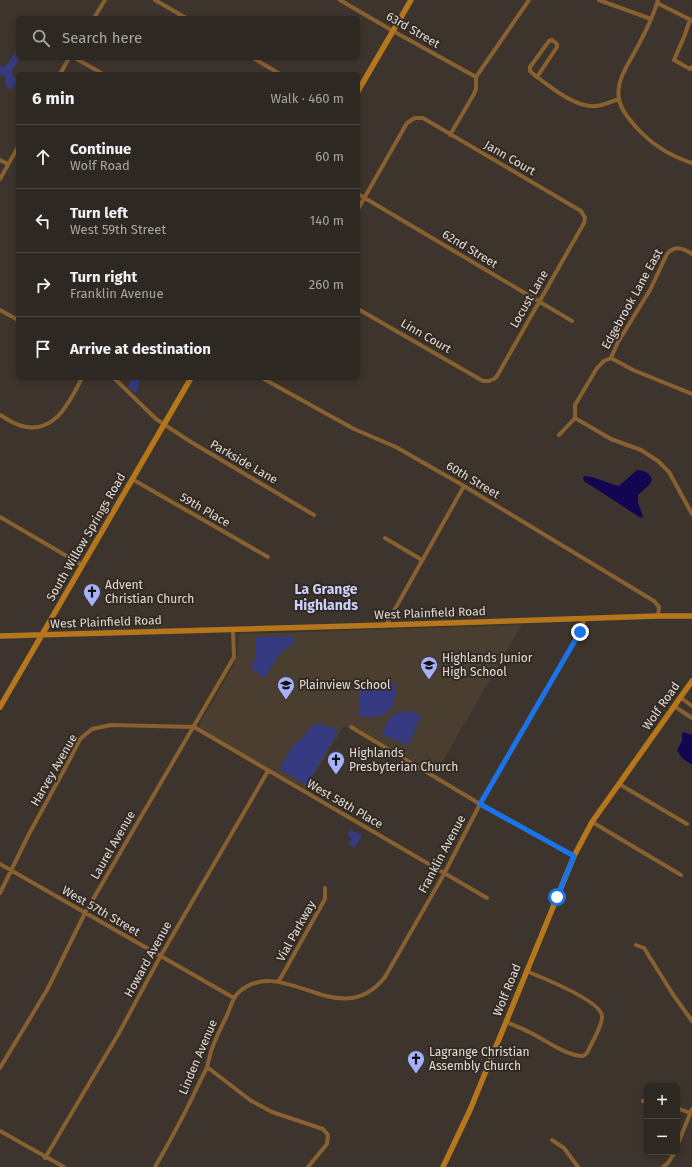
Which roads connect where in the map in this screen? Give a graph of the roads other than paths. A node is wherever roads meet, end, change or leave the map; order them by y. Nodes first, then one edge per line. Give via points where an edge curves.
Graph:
1 (105, 0) edge
2 (155, 0) edge
3 (340, 0) edge
4 (411, 0) edge
5 (529, 0) edge
6 (599, 0) edge
7 (658, 2) edge
8 (95, 16) edge
9 (183, 16) edge
10 (651, 19) junction
11 (691, 21) edge
12 (393, 31) junction
13 (68, 60) edge
14 (78, 60) edge
15 (256, 60) edge
16 (692, 67) edge
17 (61, 72) edge
18 (100, 72) edge
19 (277, 72) edge
20 (476, 77) junction
21 (537, 77) junction
22 (360, 88) edge
23 (619, 99) junction
24 (450, 135) junction
25 (16, 150) edge
26 (0, 160) edge
27 (692, 163) edge
28 (8, 164) junction
29 (0, 179) edge
30 (360, 195) edge
31 (364, 198) junction
32 (360, 205) edge
33 (585, 218) joint
34 (692, 254) edge
35 (540, 301) junction
36 (360, 309) edge
37 (0, 310) edge
38 (16, 319) edge
39 (572, 321) dead end
40 (611, 358) junction
41 (81, 380) edge
42 (116, 380) edge
43 (190, 380) edge
44 (266, 380) edge
45 (483, 381) joint
46 (692, 394) edge
47 (0, 415) edge
48 (575, 418) junction
49 (164, 424) junction
50 (559, 435) dead end
51 (132, 479) junction
52 (464, 486) junction
53 (692, 514) edge
54 (314, 515) dead end
55 (0, 518) edge
56 (386, 538) dead end
57 (268, 557) dead end
58 (422, 560) junction
59 (82, 565) junction
60 (658, 616) junction
61 (692, 616) edge
62 (586, 618) junction
63 (386, 625) junction
64 (233, 630) junction
65 (42, 635) junction
66 (0, 636) edge
67 (692, 681) edge
68 (680, 697) junction
69 (674, 706) junction
70 (692, 706) edge
71 (0, 707) edge
72 (692, 718) edge
73 (194, 727) junction
74 (351, 727) dead end
75 (268, 771) junction
76 (619, 784) junction
77 (480, 804) junction
78 (592, 822) junction
79 (687, 824) dead end
80 (574, 856) junction
81 (0, 864) edge
82 (10, 870) junction
83 (444, 874) junction
84 (681, 875) dead end
85 (325, 888) dead end
86 (0, 893) edge
87 (487, 898) dead end
88 (85, 913) junction
89 (636, 945) dead end
90 (160, 957) junction
91 (526, 971) junction
92 (279, 981) junction
93 (234, 998) junction
94 (692, 1021) edge
95 (506, 1022) junction
96 (207, 1067) junction
97 (0, 1068) edge
98 (680, 1109) edge
99 (691, 1111) edge
100 (0, 1131) edge
101 (680, 1138) edge
102 (552, 1140) dead end
103 (673, 1155) edge
104 (45, 1158) junction
105 (64, 1167) edge
106 (155, 1167) edge
107 (308, 1167) edge
108 (443, 1167) edge
109 (578, 1167) edge
110 (663, 1167) edge

1 - 8 street
2 - 9 street
3 - 12 street, 63rd Street
4 - 12 main road
5 - 20 street
6 - 10 street
7 - 10 street
7 - 11 street
10 - 23 street via 622,76
11 - 16 street via 674,60 690,70
12 - 20 street, 63rd Street
12 - 22 main road
13 - 17 street
14 - 18 street
15 - 19 street
20 - 24 street via 474,94
21 - 21 street via 557,47 552,40 530,67 530,71
21 - 23 street via 581,105 596,106
23 - 27 street via 625,114 644,136 670,154
24 - 31 street, Jann Court via 423,118 415,118 407,123
24 - 33 street, Jann Court via 581,211
25 - 28 street
26 - 28 street
28 - 29 street
30 - 31 street, 62nd Street
31 - 32 street
31 - 35 street, 62nd Street
33 - 35 street, Locust Lane
34 - 40 street, Edgebrook Lane East via 679,248 667,254 654,283
35 - 39 street, 62nd Street
35 - 45 street, Locust Lane via 497,376
36 - 45 street, Linn Court
37 - 38 street
40 - 46 street via 633,370
40 - 48 street, Edgebrook Lane East via 597,368 575,405
41 - 47 street via 58,417 44,425 26,427
42 - 49 street
43 - 49 main road, South Willow Springs Road
44 - 52 street, 60th Street via 354,429 396,447
48 - 50 street
48 - 53 street via 611,439 641,450 658,461 669,472
49 - 51 main road, South Willow Springs Road
49 - 54 street, Parkside Lane
51 - 57 street, 59th Place
51 - 59 main road, South Willow Springs Road
52 - 58 street
52 - 60 street, 60th Street via 654,601 659,607
55 - 59 street
56 - 58 street
58 - 63 street
59 - 65 main road, South Willow Springs Road
60 - 61 main road, West Plainfield Road
60 - 62 main road, West Plainfield Road
62 - 63 main road, West Plainfield Road
62 - 77 street, Franklin Avenue
63 - 64 main road, West Plainfield Road
64 - 65 main road, West Plainfield Road
64 - 73 street, Laurel Avenue via 234,657
65 - 66 main road, West Plainfield Road
65 - 71 main road, South Willow Springs Road
67 - 68 main road, Wolf Road
68 - 69 main road, Wolf Road
68 - 70 street
69 - 72 street
69 - 76 main road, Wolf Road
73 - 75 street, West 58th Place
73 - 82 street, Harvey Avenue via 111,725 92,729 80,739
73 - 88 street, Laurel Avenue
74 - 77 street
75 - 83 street, West 58th Place
75 - 90 street, Howard Avenue
76 - 78 main road, Wolf Road
76 - 79 street
77 - 80 street
77 - 83 street, Franklin Avenue
78 - 80 main road, Wolf Road
78 - 84 street
80 - 91 main road, Wolf Road
81 - 82 street, West 57th Street
82 - 86 street, Harvey Avenue
82 - 88 street, West 57th Street
83 - 87 street, West 58th Place
83 - 92 street, Franklin Avenue via 389,971 370,991 357,996 339,998 324,996
85 - 92 street, Vial Parkway via 325,899
88 - 90 street, West 57th Street
88 - 97 street, Laurel Avenue via 47,990
89 - 94 street via 644,948
90 - 93 street, West 57th Street
90 - 104 street, Howard Avenue
91 - 95 main road, Wolf Road
91 - 95 street via 574,992 599,1009 602,1020 583,1056 547,1043
92 - 93 street, Linden Avenue via 259,981 238,992
93 - 96 street, Linden Avenue via 212,1047
95 - 108 main road, Wolf Road via 470,1110
96 - 106 street, Linden Avenue via 174,1135
96 - 107 street via 250,1100 272,1112 323,1129 328,1135 327,1144
98 - 99 street
99 - 101 street
100 - 104 street
102 - 109 street via 564,1148
103 - 110 street
104 - 105 street

